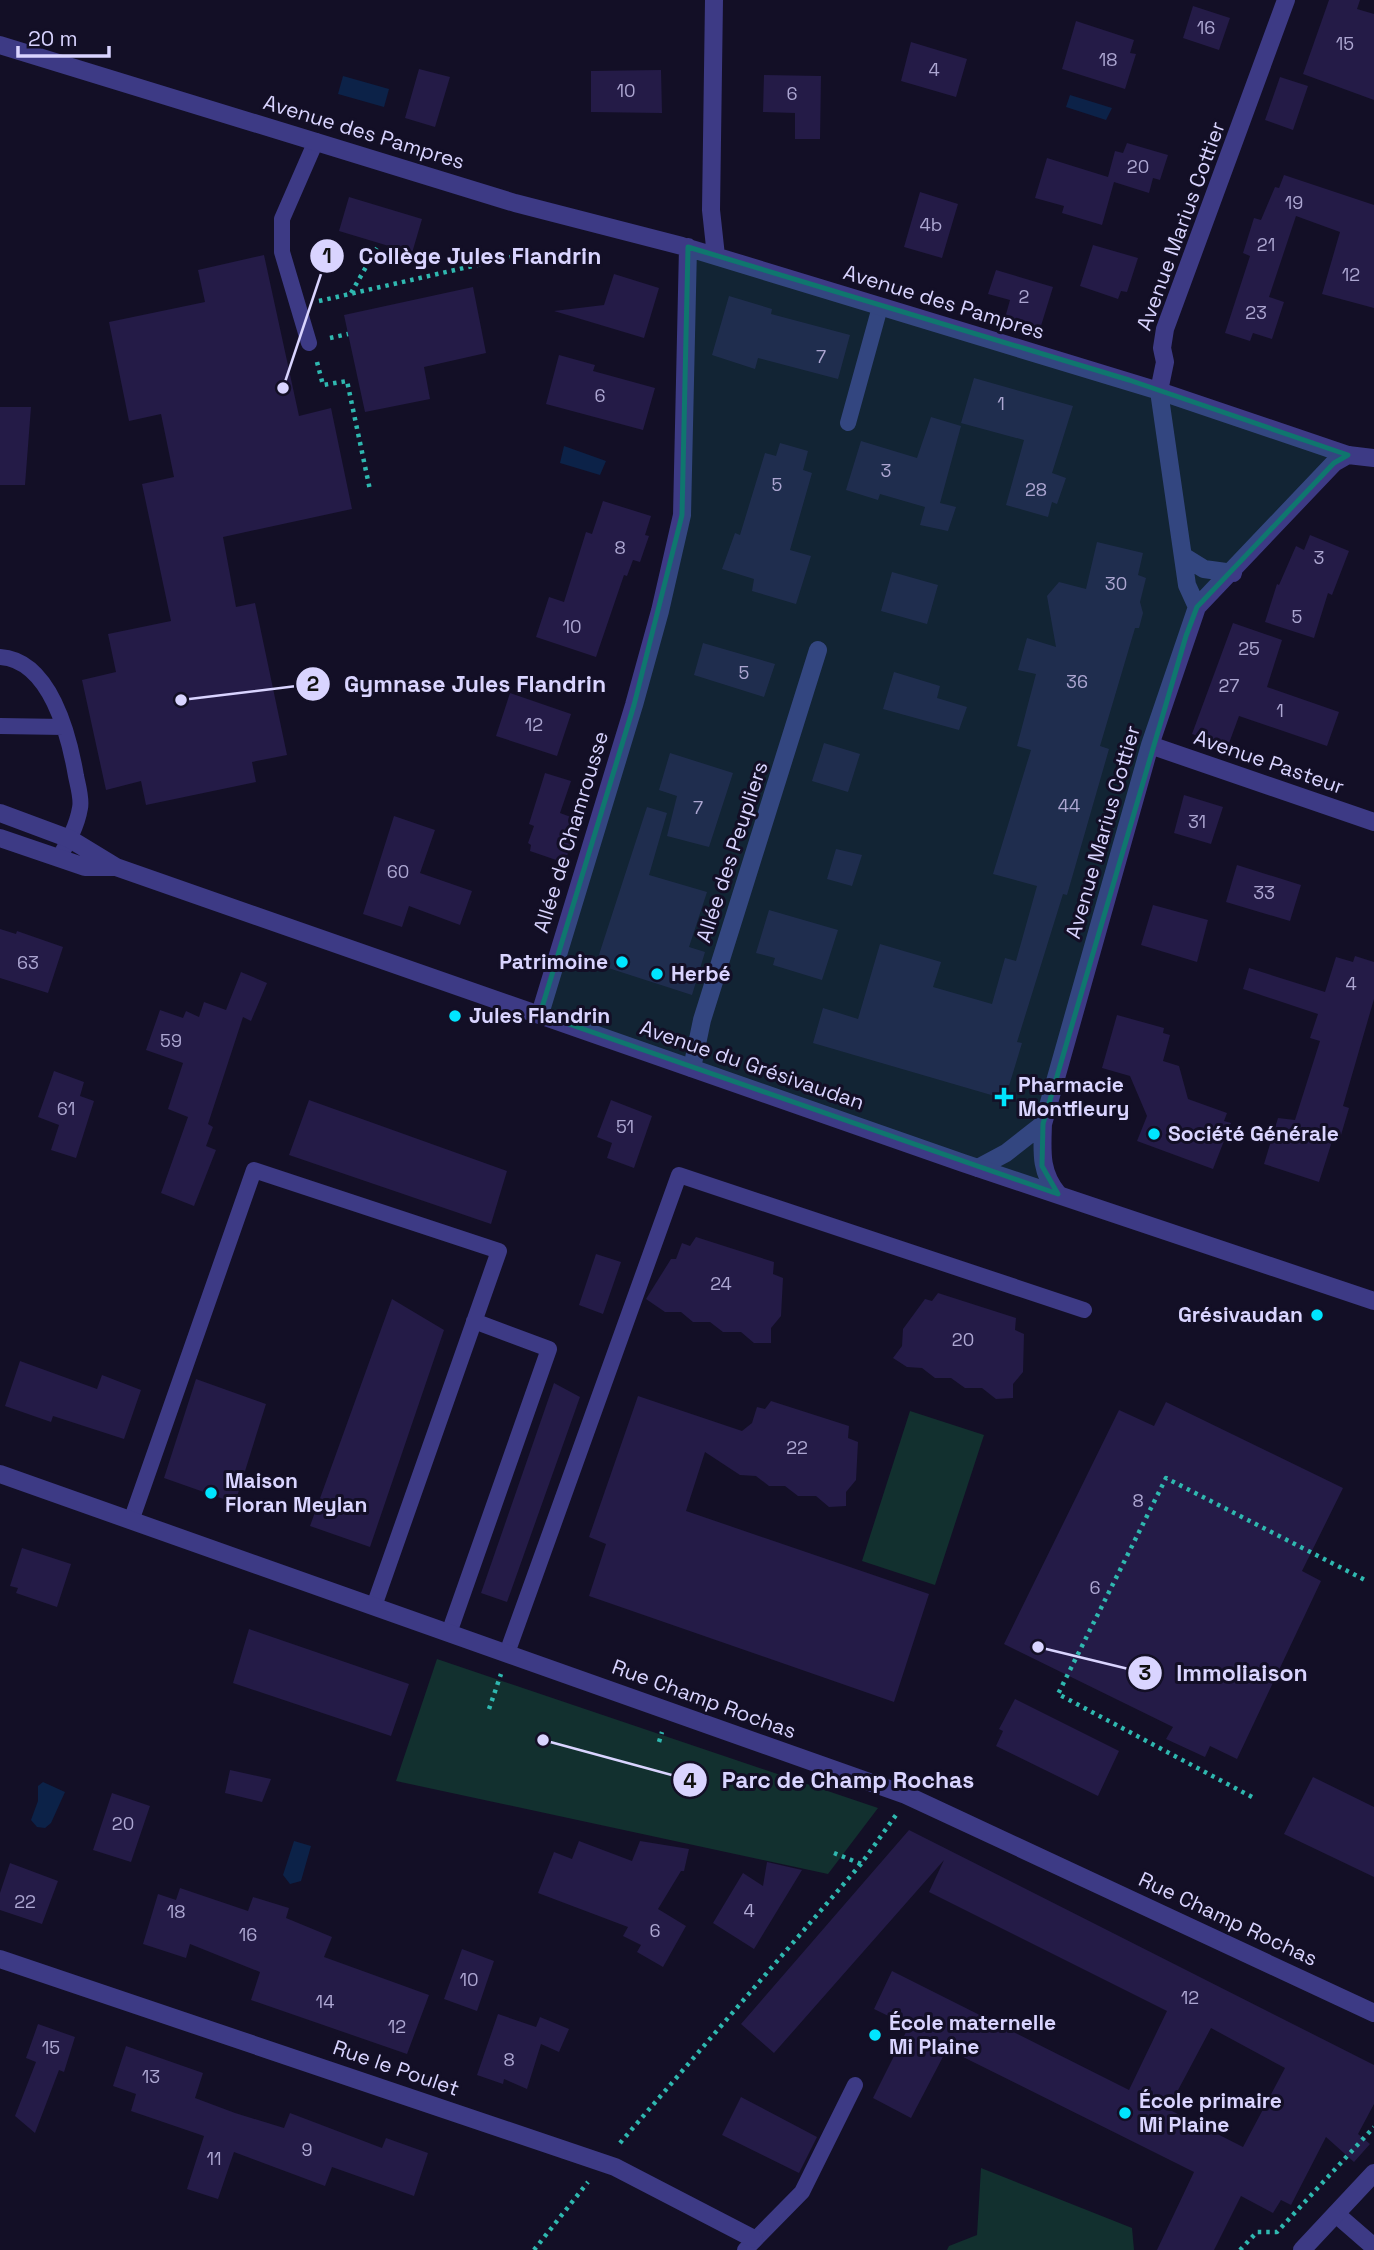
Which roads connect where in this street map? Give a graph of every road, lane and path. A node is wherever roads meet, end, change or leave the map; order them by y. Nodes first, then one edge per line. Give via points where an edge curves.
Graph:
1 (714, 0) edge
2 (1286, 0) edge
3 (0, 45) edge
4 (317, 141) junction
5 (688, 247) junction
6 (377, 248) dead end
7 (716, 256) junction
8 (512, 257) dead end
9 (350, 294) junction
10 (880, 307) junction
11 (309, 343) junction
12 (1159, 391) junction
13 (848, 423) dead end
14 (1374, 458) edge
15 (1341, 459) junction
16 (370, 490) dead end
17 (1183, 556) junction
18 (1233, 573) junction
19 (1197, 607) junction
20 (818, 650) dead end
21 (0, 657) edge
22 (0, 726) edge
23 (64, 727) junction
24 (1150, 745) junction
25 (0, 813) edge
26 (1374, 822) edge
27 (0, 838) edge
28 (70, 839) junction
29 (59, 858) junction
30 (116, 867) junction
31 (540, 1014) junction
32 (692, 1068) junction
33 (1043, 1124) junction
34 (978, 1168) junction
35 (1058, 1194) junction
36 (1374, 1301) edge
37 (1084, 1310) dead end
38 (474, 1321) junction
39 (0, 1474) edge
40 (131, 1521) junction
41 (1365, 1580) dead end
42 (374, 1606) junction
43 (449, 1633) junction
44 (507, 1653) junction
45 (498, 1686) dead end
46 (489, 1709) dead end
47 (906, 1796) junction
48 (1252, 1797) dead end
49 (834, 1853) dead end
50 (861, 1864) junction
51 (0, 1959) edge
52 (1374, 2013) edge
53 (855, 2085) dead end
54 (1374, 2127) edge
55 (603, 2163) junction
56 (1374, 2173) edge
57 (1336, 2214) junction
58 (749, 2244) edge
59 (1374, 2246) edge
60 (534, 2250) edge
61 (1240, 2250) edge
62 (1302, 2250) edge

1 - 7 street via 711,210
2 - 12 street, Avenue Marius Cottier via 1165,329
3 - 4 street, Avenue des Pampres
4 - 5 street, Avenue des Pampres via 515,203
4 - 11 lane via 282,219 282,252
5 - 7 street, Avenue des Pampres
5 - 31 street, Allée de Chamrousse via 682,515 641,678
6 - 9 path
7 - 10 street, Avenue des Pampres
8 - 9 path
9 - 11 path via 317,302
10 - 12 street, Avenue des Pampres
10 - 13 lane
11 - 16 path via 323,385 347,381
12 - 15 street, Avenue des Pampres
12 - 17 street, Avenue Marius Cottier
14 - 15 street, Avenue des Pampres
15 - 18 street
17 - 18 street via 1204,569
17 - 19 street, Avenue Marius Cottier via 1187,585
18 - 19 street
19 - 24 street, Avenue Marius Cottier
20 - 32 street, Allée des Peupliers via 702,1020
21 - 23 lane via 30,668 56,704
22 - 23 lane
23 - 28 lane via 81,806
24 - 26 street, Avenue Pasteur
24 - 33 street, Avenue Marius Cottier
25 - 28 street, Avenue du Grésivaudan
27 - 29 street, Avenue du Grésivaudan
28 - 29 lane
28 - 30 street, Avenue du Grésivaudan
29 - 30 street, Avenue du Grésivaudan via 85,867
30 - 31 street, Avenue du Grésivaudan
31 - 32 street, Avenue du Grésivaudan
32 - 34 street, Avenue du Grésivaudan
33 - 34 street
33 - 35 street, Avenue Marius Cottier via 1042,1167
34 - 35 street, Avenue du Grésivaudan
35 - 36 street, Avenue du Grésivaudan
37 - 44 lane via 679,1175
38 - 40 lane via 499,1251 254,1170
38 - 42 lane
38 - 43 lane via 549,1349
39 - 40 street, Rue Champ Rochas
40 - 42 street, Rue Champ Rochas
41 - 48 path via 1166,1478 1058,1694
42 - 43 street, Rue Champ Rochas
43 - 44 street, Rue Champ Rochas
44 - 47 street, Rue Champ Rochas
45 - 46 path
47 - 50 path via 888,1830
47 - 52 street, Rue Champ Rochas
49 - 50 path
50 - 55 path
51 - 55 street, Rue le Poulet
53 - 58 lane via 802,2192
54 - 61 path via 1277,2232 1257,2232
55 - 58 street, Rue le Poulet
55 - 60 path
56 - 57 street
57 - 59 street
57 - 62 street

